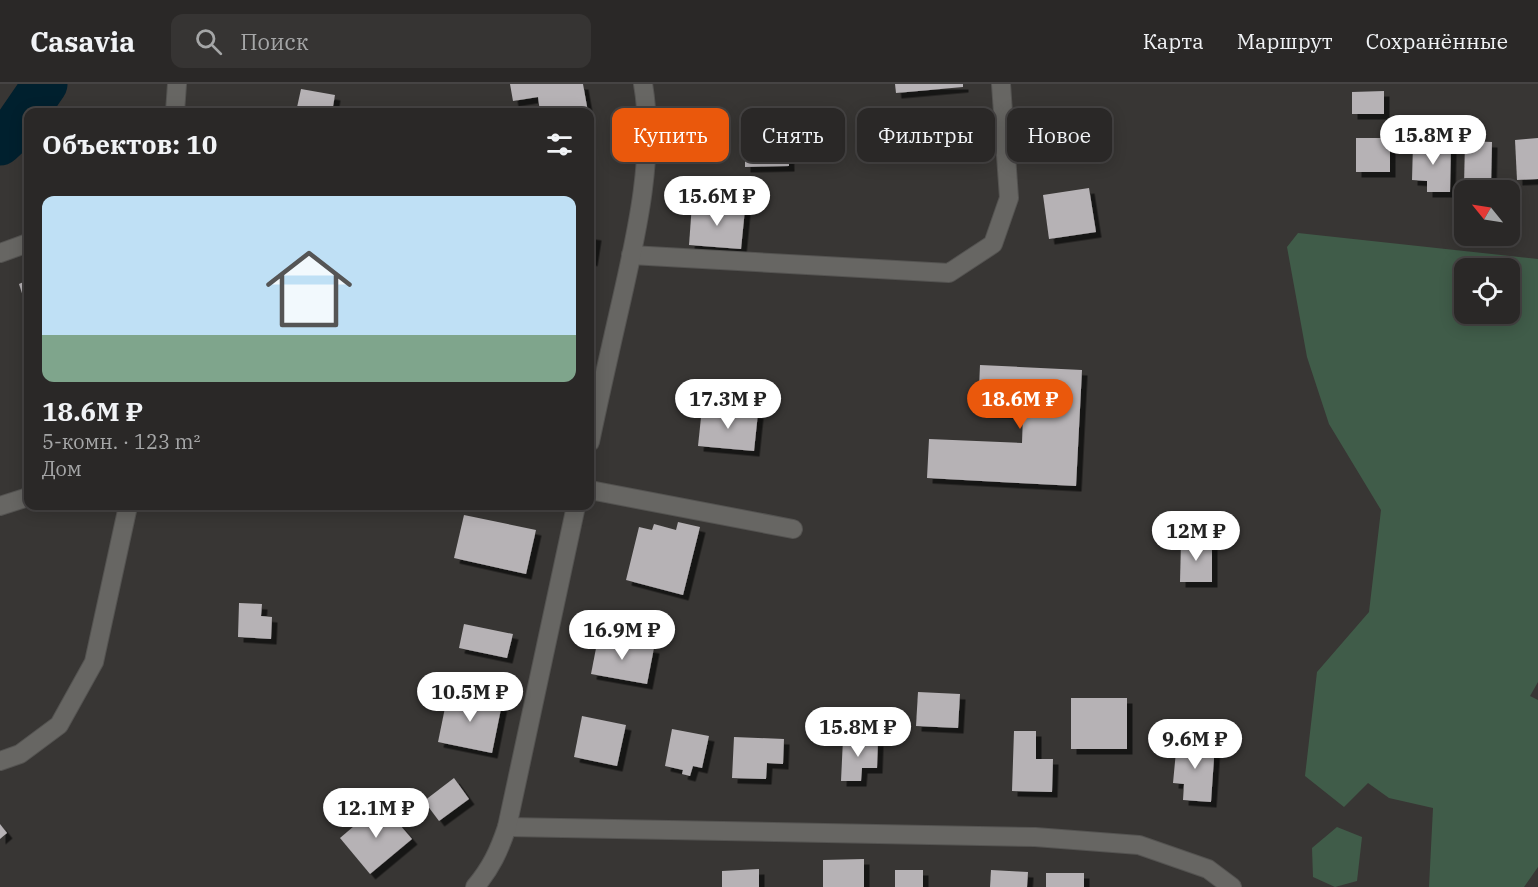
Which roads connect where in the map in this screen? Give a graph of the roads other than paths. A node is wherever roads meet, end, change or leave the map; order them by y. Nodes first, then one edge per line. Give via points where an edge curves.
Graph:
1 (177, 84) edge
2 (643, 84) edge
3 (1001, 84) edge
4 (175, 108) edge
5 (24, 244) edge
6 (0, 253) edge
7 (632, 255) junction
8 (594, 424) edge
9 (594, 491) edge
10 (24, 498) edge
11 (0, 506) edge
12 (128, 510) edge
13 (575, 510) edge
14 (793, 529) dead end
15 (0, 761) edge
16 (507, 827) junction
17 (475, 887) edge
18 (1232, 887) edge

1 - 4 street
2 - 7 street via 647,137
3 - 7 street via 1009,198 993,244 949,273
5 - 6 street
7 - 8 street
9 - 14 street
10 - 11 street
12 - 15 street via 94,662 59,725 20,754
13 - 16 street
16 - 17 street via 498,854
16 - 18 street via 1047,838 1139,845 1209,869

